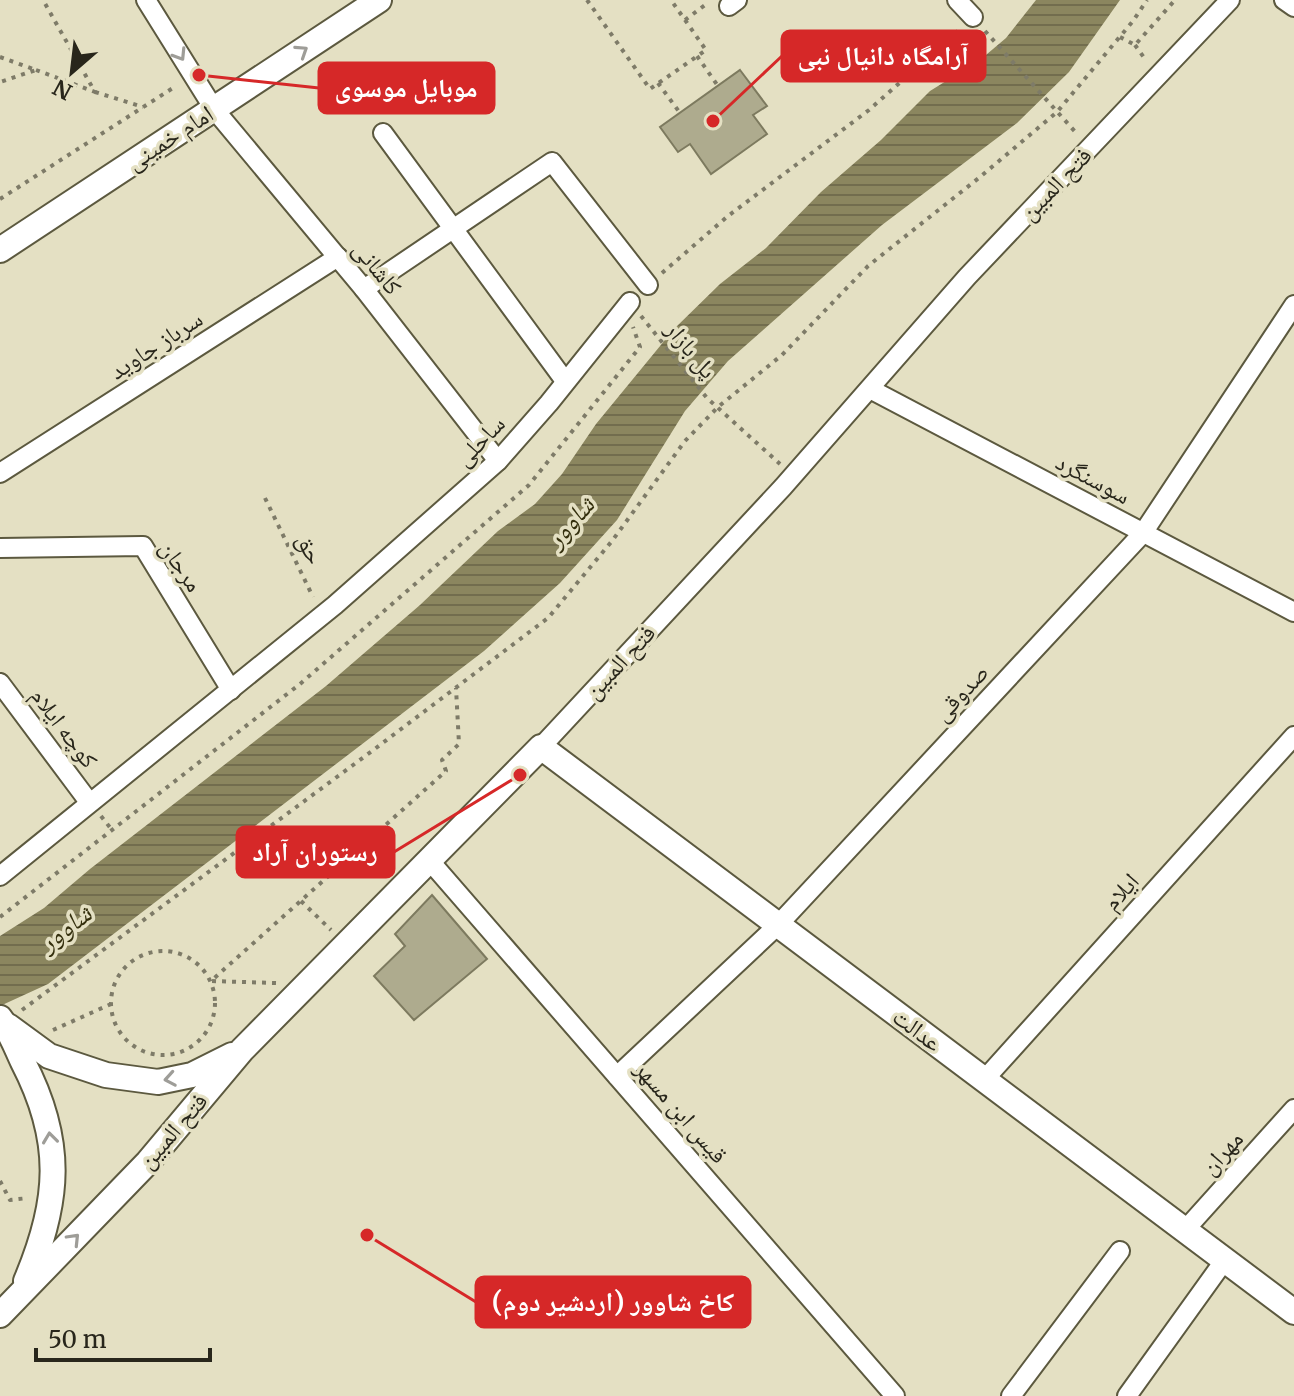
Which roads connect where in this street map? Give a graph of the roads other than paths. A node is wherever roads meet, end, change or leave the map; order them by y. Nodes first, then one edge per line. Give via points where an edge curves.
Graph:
1 (146, 0) edge
2 (379, 0) edge
3 (1230, 0) edge
4 (1284, 0) edge
5 (1294, 7) edge
6 (214, 109) junction
7 (383, 133) dead end
8 (453, 229) junction
9 (0, 250) edge
10 (338, 257) junction
11 (648, 285) road end
12 (364, 289) junction
13 (630, 302) dead end
14 (1294, 305) edge
15 (565, 381) junction
16 (870, 389) junction
17 (498, 461) junction
18 (0, 473) edge
19 (1143, 533) junction
20 (0, 548) edge
21 (1294, 612) edge
22 (0, 683) edge
23 (231, 690) junction
24 (1294, 736) edge
25 (541, 747) junction
26 (89, 802) junction
27 (429, 860) junction
28 (0, 876) edge
29 (778, 925) junction
30 (2, 1020) edge
31 (242, 1050) junction
32 (617, 1076) junction
33 (984, 1080) junction
34 (1294, 1109) edge
35 (1185, 1230) junction
36 (1120, 1251) dead end
37 (1224, 1261) junction
38 (20, 1294) junction
39 (1294, 1312) edge
40 (0, 1315) edge
41 (895, 1396) edge
42 (1011, 1396) edge
43 (1127, 1396) edge

1 -> 6 street, کاشانی
6 -> 2 street, امام خمینی
3 - 16 street, فتح المبین via 967,277
4 - 5 street
6 - 9 street, امام خمینی
6 - 10 street, کاشانی
7 - 8 street
8 - 11 street via 552,162
8 - 12 street
8 - 15 street
10 - 12 street, کاشانی
10 - 18 street, سرباز جاوید
12 - 17 street, کاشانی
13 - 15 street, ساحلی
14 - 19 street, صدوقی
15 - 17 street, ساحلی
16 - 19 street, سوسنگرد
16 - 25 street, فتح المبین
17 - 23 street, ساحلی
19 - 21 street, سوسنگرد
19 - 29 street, صدوقی
20 - 23 street, مرجان via 143,546
22 - 26 street, کوچه ایلام
23 - 26 street, ساحلی
24 - 33 street, ایلام
25 - 27 street, فتح المبین
25 - 29 street, عدالت
26 - 28 street, ساحلی
27 - 31 street, فتح المبین
27 - 32 street, قیس ابن مسهر
29 - 32 street, صدوقی
29 - 33 street, عدالت
31 -> 30 street via 192,1075 158,1082 106,1075 49,1056
38 -> 30 street via 40,1248 54,1174 51,1130 34,1082
38 -> 31 street, فتح المبین via 148,1162
32 - 41 street, قیس ابن مسهر
33 - 35 street, عدالت
34 - 35 street, مهران
35 - 37 street, عدالت
36 - 42 street
37 - 39 street, عدالت
37 - 43 street
38 - 40 street, فتح المبین

